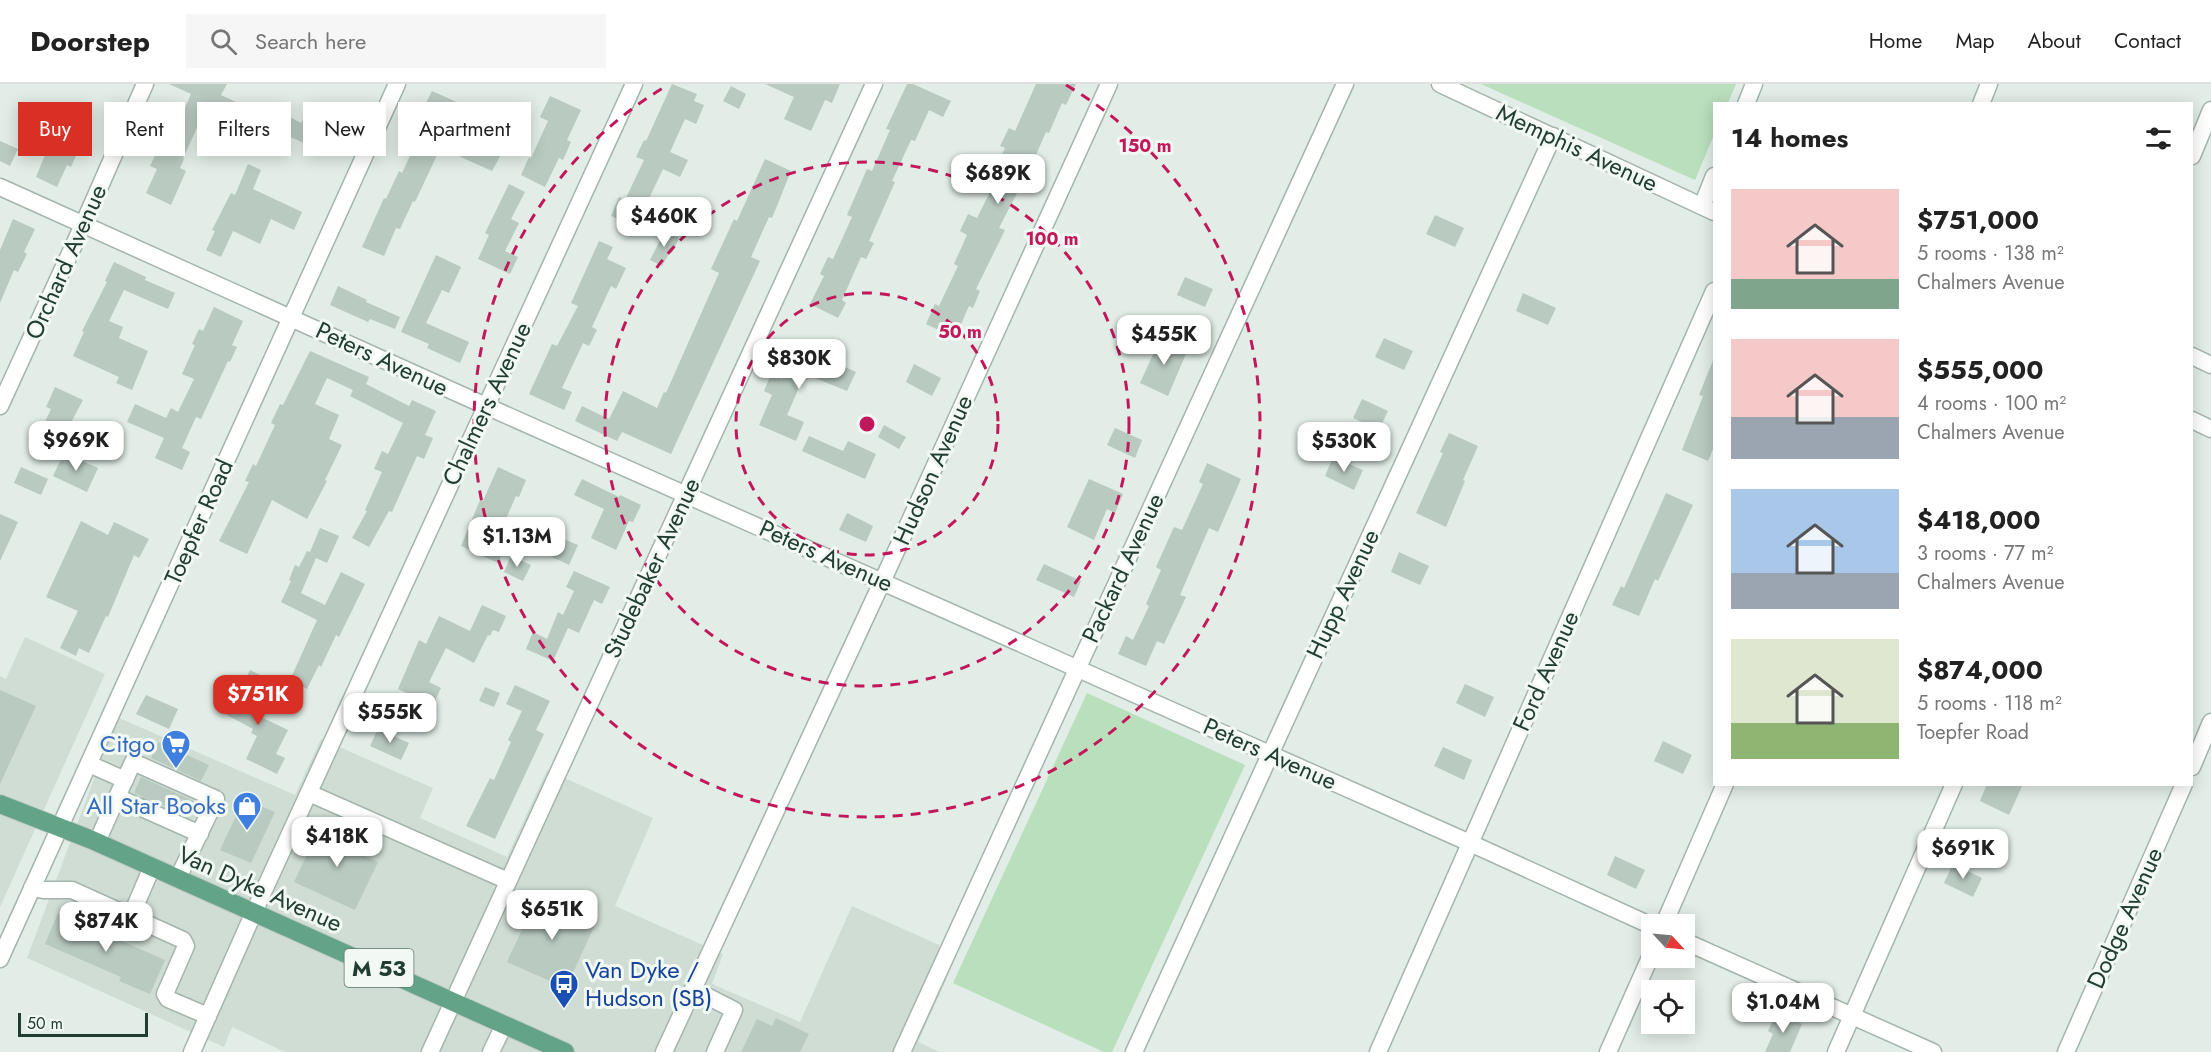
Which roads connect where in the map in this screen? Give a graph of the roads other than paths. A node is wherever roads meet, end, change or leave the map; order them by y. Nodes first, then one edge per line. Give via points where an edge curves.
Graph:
1 (145, 84) edge
2 (397, 84) edge
3 (634, 84) edge
4 (874, 84) edge
5 (1109, 84) edge
6 (1345, 84) edge
7 (1440, 84) edge
8 (1754, 84) edge
9 (1989, 84) edge
10 (1747, 102) edge
11 (1982, 102) edge
12 (2211, 110) edge
13 (1553, 136) junction
14 (2193, 154) edge
15 (1713, 182) edge
16 (0, 186) edge
17 (1708, 209) edge
18 (83, 225) junction
19 (1713, 293) edge
20 (291, 317) junction
21 (2193, 356) edge
22 (2211, 364) edge
23 (0, 406) edge
24 (486, 406) junction
25 (2193, 420) edge
26 (2211, 429) edge
27 (687, 494) junction
28 (882, 582) junction
29 (1077, 668) junction
30 (2211, 722) edge
31 (1270, 755) junction
32 (89, 764) junction
33 (2193, 765) edge
34 (125, 780) junction
35 (1724, 786) edge
36 (1953, 786) edge
37 (2183, 786) edge
38 (309, 793) junction
39 (117, 797) junction
40 (0, 804) edge
41 (60, 826) junction
42 (200, 834) junction
43 (97, 842) junction
44 (1470, 843) junction
45 (152, 867) junction
46 (178, 878) junction
47 (508, 881) junction
48 (32, 888) junction
49 (254, 912) junction
50 (1668, 914) edge
51 (131, 916) junction
52 (1641, 921) edge
53 (7, 927) edge
54 (1695, 946) edge
55 (0, 959) edge
56 (1645, 968) edge
57 (693, 989) junction
58 (452, 1002) junction
59 (208, 1016) junction
60 (1852, 1017) junction
61 (504, 1025) junction
62 (192, 1052) edge
63 (430, 1052) edge
64 (491, 1052) edge
65 (565, 1052) edge
66 (664, 1052) edge
67 (715, 1052) edge
68 (902, 1052) edge
69 (1134, 1052) edge
70 (1378, 1052) edge
71 (1608, 1052) edge
72 (1836, 1052) edge
73 (1933, 1052) edge
74 (2066, 1052) edge

1 - 18 street, Orchard Avenue
2 - 20 street, Toepfer Road
3 - 24 street, Chalmers Avenue
4 - 27 street, Studebaker Avenue
5 - 28 street, Hudson Avenue
6 - 29 street, Packard Avenue
7 - 13 street, Memphis Avenue
8 - 10 street
9 - 11 street
12 - 14 street
13 - 17 street, Memphis Avenue
13 - 31 street, Hupp Avenue
15 - 17 street
16 - 18 street, Peters Avenue
18 - 20 street, Peters Avenue
18 - 23 street, Orchard Avenue
19 - 44 street, Ford Avenue
20 - 24 street, Peters Avenue
20 - 32 street, Toepfer Road
21 - 22 street
24 - 27 street, Peters Avenue
24 - 38 street, Chalmers Avenue
25 - 26 street
27 - 28 street, Peters Avenue
27 - 47 street, Studebaker Avenue
28 - 29 street, Peters Avenue
28 - 57 street, Hudson Avenue
29 - 31 street, Peters Avenue
29 - 68 street, Packard Avenue
30 - 33 street
31 - 44 street, Peters Avenue
31 - 69 street, Hupp Avenue
32 - 34 street
32 - 41 street, Toepfer Road
34 - 39 street
34 - 42 street via 133,762 187,790 216,799
35 - 50 street
36 - 60 street
37 - 74 street, Dodge Avenue
38 - 47 street
38 - 49 street, Chalmers Avenue
39 - 42 street via 147,805
39 - 43 street
40 - 41 main road, Van Dyke Avenue / M 53
41 - 43 main road, Van Dyke Avenue / M 53
41 - 48 street, Toepfer Road
42 - 46 street
43 - 45 main road, Van Dyke Avenue / M 53
44 - 52 street, Peters Avenue
44 - 70 street, Ford Avenue
45 - 46 main road, Van Dyke Avenue / M 53
45 - 51 street
46 - 49 main road, Van Dyke Avenue / M 53
47 - 58 street, Studebaker Avenue
48 - 51 street via 72,891
48 - 53 street, Toepfer Road
49 - 58 main road, Van Dyke Avenue / M 53
49 - 59 street, Chalmers Avenue
51 - 59 street via 183,940 186,946 165,994 168,999
53 - 55 street, Toepfer Road
54 - 60 street
56 - 71 street
57 - 66 street, Hudson Avenue
57 - 67 street via 734,1010
58 - 61 main road, Van Dyke Avenue / M 53
58 - 63 street, Studebaker Avenue
59 - 62 street, Chalmers Avenue
60 - 72 street
60 - 73 street
61 - 64 street
61 - 65 main road, Van Dyke Avenue / M 53

